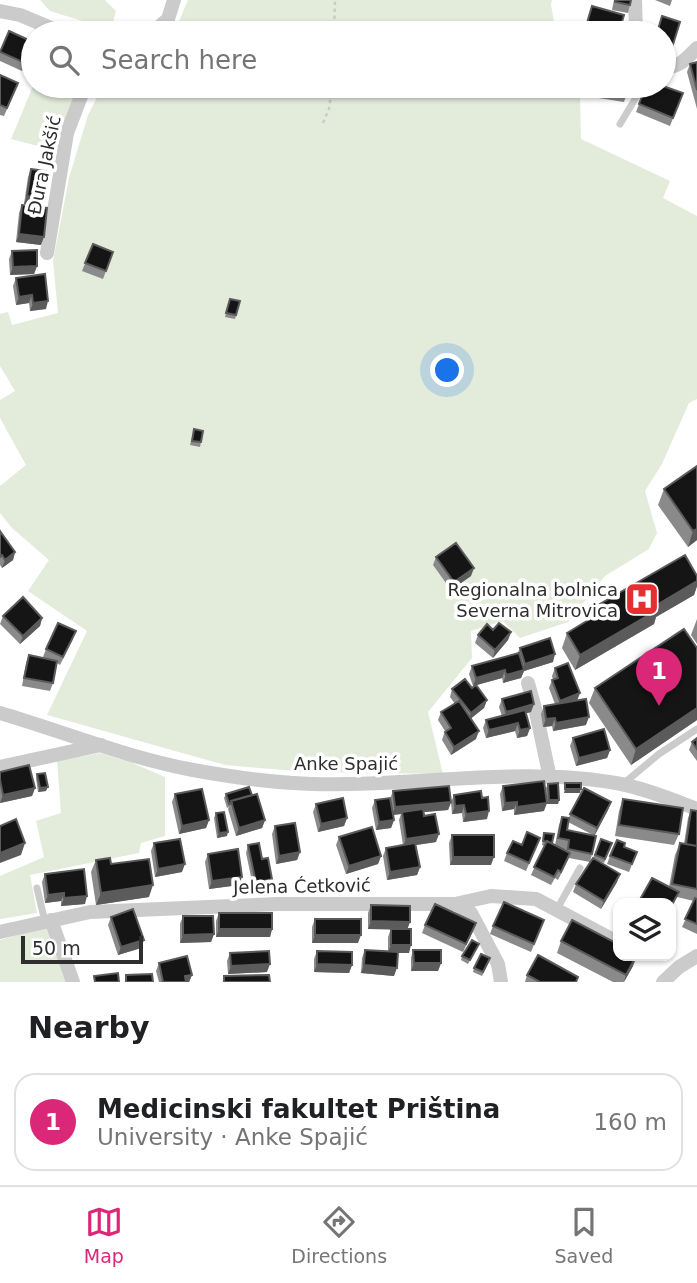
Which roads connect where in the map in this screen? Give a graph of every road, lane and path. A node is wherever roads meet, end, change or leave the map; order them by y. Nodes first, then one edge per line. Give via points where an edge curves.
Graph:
1 (174, 0) edge
2 (335, 0) edge
3 (0, 10) edge
4 (34, 21) edge
5 (166, 21) edge
6 (334, 21) edge
7 (697, 48) edge
8 (676, 67) edge
9 (80, 98) edge
10 (330, 98) edge
11 (636, 98) edge
12 (323, 123) dead end
13 (620, 124) dead end
14 (47, 253) dead end
15 (528, 683) dead end
16 (0, 713) edge
17 (697, 729) edge
18 (103, 745) junction
19 (0, 767) edge
20 (550, 778) junction
21 (623, 784) junction
22 (697, 809) edge
23 (580, 868) dead end
24 (37, 888) dead end
25 (455, 904) junction
26 (557, 909) junction
27 (48, 921) junction
28 (0, 932) edge
29 (613, 940) edge
30 (697, 956) edge
31 (73, 982) edge
32 (502, 982) edge
33 (663, 982) edge

1 - 5 street
2 - 6 path
3 - 4 street
7 - 8 street
9 - 14 street, Ðura Jakšić via 67,133
10 - 12 path
11 - 13 lane
15 - 20 street
16 - 18 street, Anke Spajić
17 - 21 lane
18 - 19 street
18 - 20 street, Anke Spajić via 193,770 294,783
20 - 21 street, Anke Spajić
21 - 22 street, Anke Spajić
23 - 26 lane
24 - 27 lane
25 - 26 street, Jelena Ćetković via 491,896 536,900
25 - 27 street, Jelena Ćetković via 224,906 90,912
25 - 32 street via 471,913 498,964
26 - 29 street, Jelena Ćetković
27 - 28 street, Jelena Ćetković
27 - 31 street
30 - 33 street

